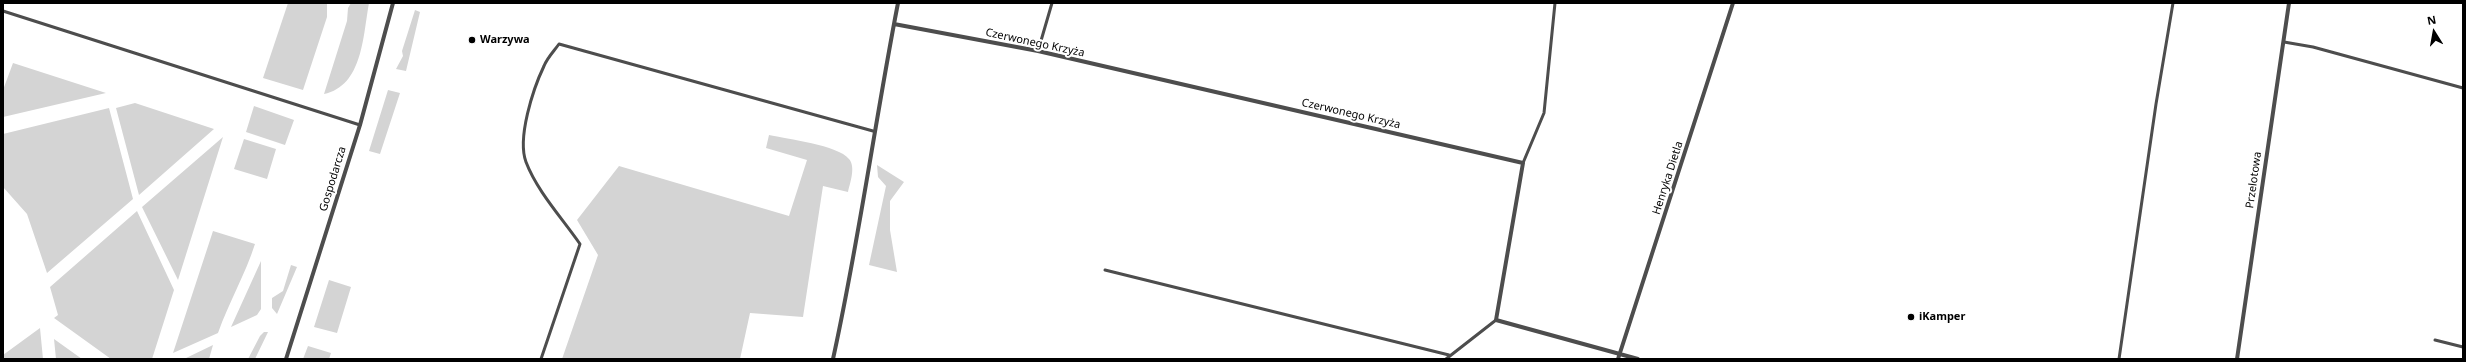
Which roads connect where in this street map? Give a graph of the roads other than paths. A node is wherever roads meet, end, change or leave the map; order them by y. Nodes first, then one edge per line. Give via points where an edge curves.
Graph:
1 (393, 3) edge
2 (898, 3) edge
3 (1052, 3) edge
4 (1555, 3) edge
5 (1733, 3) edge
6 (2173, 3) edge
7 (2289, 3) edge
8 (3, 11) edge
9 (894, 24) junction
10 (2284, 42) junction
11 (1038, 52) junction
12 (2463, 88) edge
13 (360, 125) junction
14 (873, 131) junction
15 (1523, 163) junction
16 (1105, 270) dead end
17 (1496, 320) junction
18 (2435, 340) dead end
19 (2463, 347) edge
20 (1620, 354) junction
21 (1449, 355) junction
22 (286, 359) edge
23 (541, 359) edge
24 (833, 359) edge
25 (1446, 359) edge
26 (1618, 359) edge
27 (1638, 359) edge
28 (2119, 359) edge
29 (2237, 359) edge

1 - 13 street, Gospodarcza
2 - 9 street
3 - 11 lane
4 - 15 lane via 1544,113
5 - 20 street, Henryka Dietla
6 - 28 lane
7 - 10 street, Przelotowa
8 - 13 lane
9 - 11 street, Czerwonego Krzyża
9 - 14 street
10 - 12 lane via 2313,47
10 - 29 street, Przelotowa
11 - 15 street, Czerwonego Krzyża
13 - 22 street, Gospodarcza
14 - 23 lane via 560,44 544,66 531,102 523,134 525,160 536,182 580,244
14 - 24 street via 849,287
15 - 17 street
16 - 21 lane
17 - 20 street
17 - 21 lane
18 - 19 lane
20 - 26 street, Henryka Dietla
20 - 27 street
21 - 25 lane

